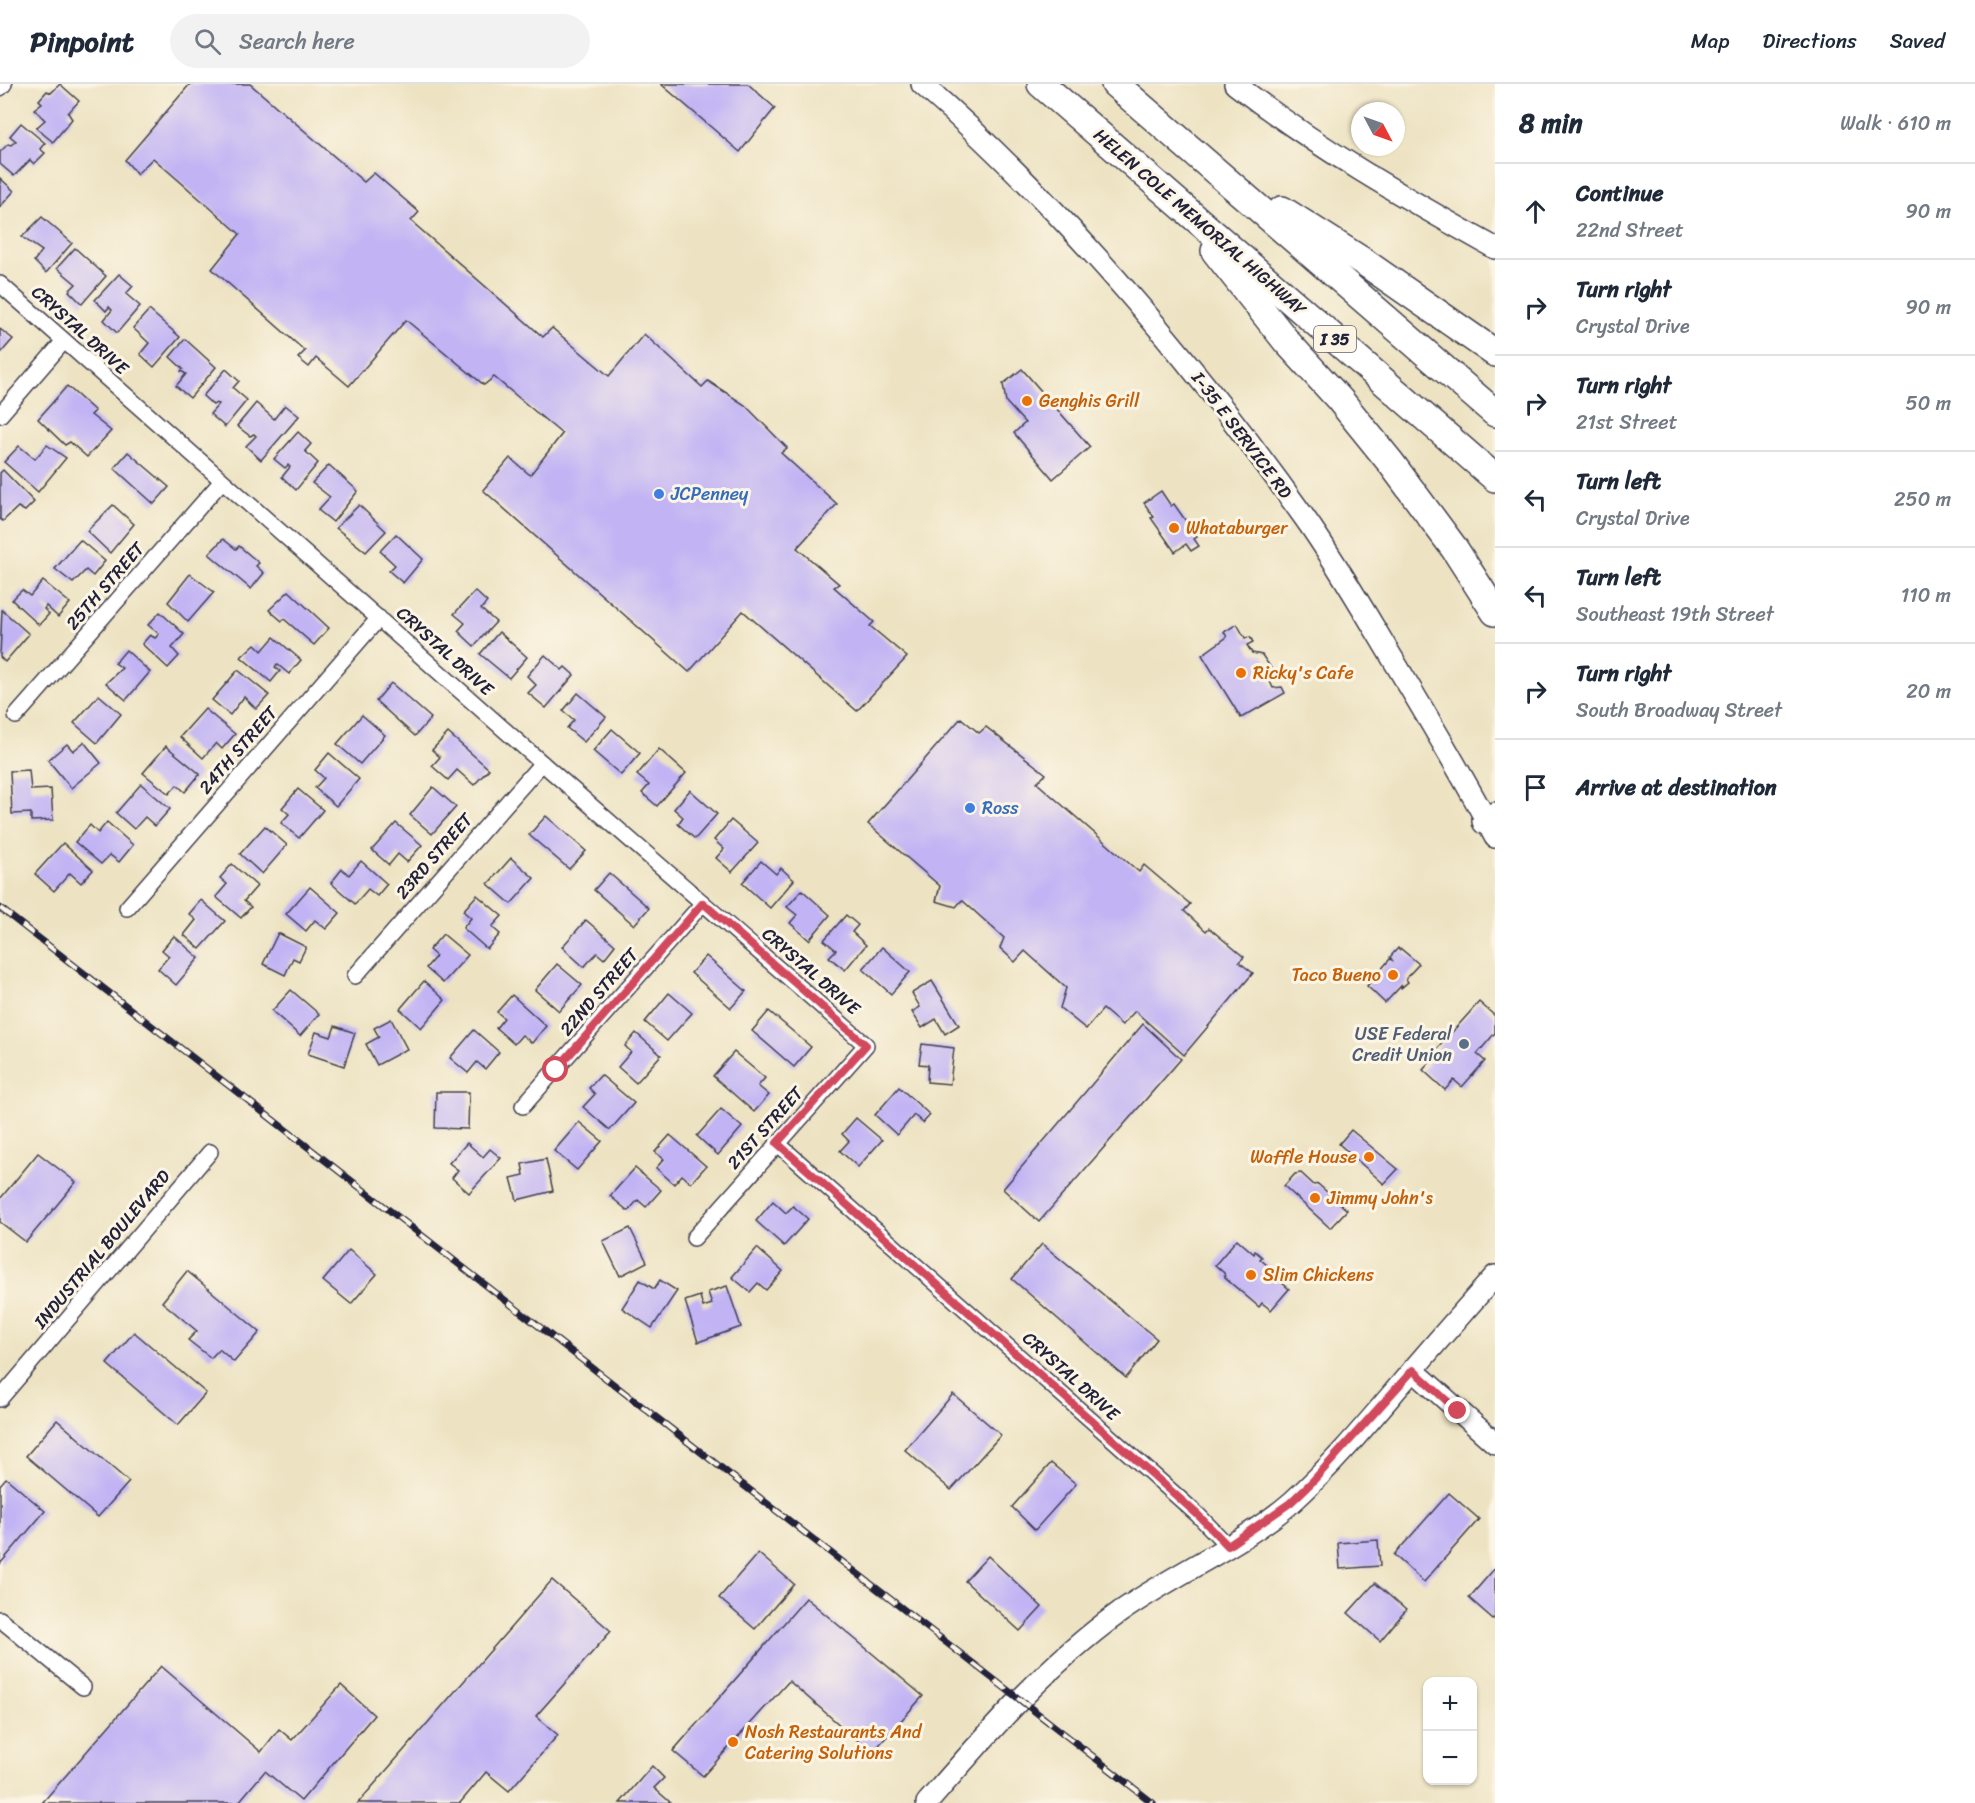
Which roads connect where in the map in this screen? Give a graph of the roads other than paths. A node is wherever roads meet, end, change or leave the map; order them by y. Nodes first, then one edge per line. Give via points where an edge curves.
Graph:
1 (4, 84) edge
2 (922, 84) edge
3 (1041, 84) edge
4 (1115, 84) edge
5 (1235, 84) edge
6 (0, 88) edge
7 (1207, 163) junction
8 (1175, 200) junction
9 (1495, 248) edge
10 (0, 284) edge
11 (64, 341) junction
12 (1495, 352) edge
13 (1495, 413) edge
14 (0, 415) edge
15 (1495, 478) edge
16 (222, 481) junction
17 (1495, 612) edge
18 (379, 618) junction
19 (16, 716) dead end
20 (542, 763) junction
21 (1492, 825) edge
22 (703, 903) junction
23 (127, 908) dead end
24 (355, 976) dead end
25 (866, 1045) joint
26 (523, 1106) dead end
27 (777, 1143) junction
28 (210, 1152) dead end
29 (694, 1238) dead end
30 (1495, 1276) edge
31 (1413, 1370) junction
32 (0, 1399) edge
33 (1495, 1443) edge
34 (1228, 1546) junction
35 (0, 1619) edge
36 (83, 1687) dead end
37 (927, 1803) edge

1 - 6 street
2 - 21 street, I-35 E SERVICE RD via 976,132 1082,239 1206,386 1305,519
3 - 8 highway, HELEN COLE MEMORIAL HIGHWAY / I 35
4 - 7 highway, I 35
5 - 9 street via 1318,144
7 - 12 highway via 1367,264
7 - 13 highway, I 35
8 - 15 highway, HELEN COLE MEMORIAL HIGHWAY / I 35
8 - 17 highway via 1287,342 1391,463 1454,548
10 - 11 street, CRYSTAL DRIVE
11 - 14 street
11 - 16 street, CRYSTAL DRIVE
16 - 18 street, CRYSTAL DRIVE
16 - 19 street, 25TH STREET
18 - 20 street, CRYSTAL DRIVE
18 - 23 street, 24TH STREET
20 - 22 street, CRYSTAL DRIVE
20 - 24 street, 23RD STREET
22 - 25 street, CRYSTAL DRIVE
22 - 26 street, 22ND STREET
25 - 27 street, 21ST STREET
27 - 29 street, 21ST STREET
27 - 34 street, CRYSTAL DRIVE via 1151,1473
28 - 32 street, INDUSTRIAL BOULEVARD
30 - 31 street
31 - 33 street
31 - 34 street via 1290,1503
34 - 37 street via 1129,1606 1059,1660 1006,1712
35 - 36 street

